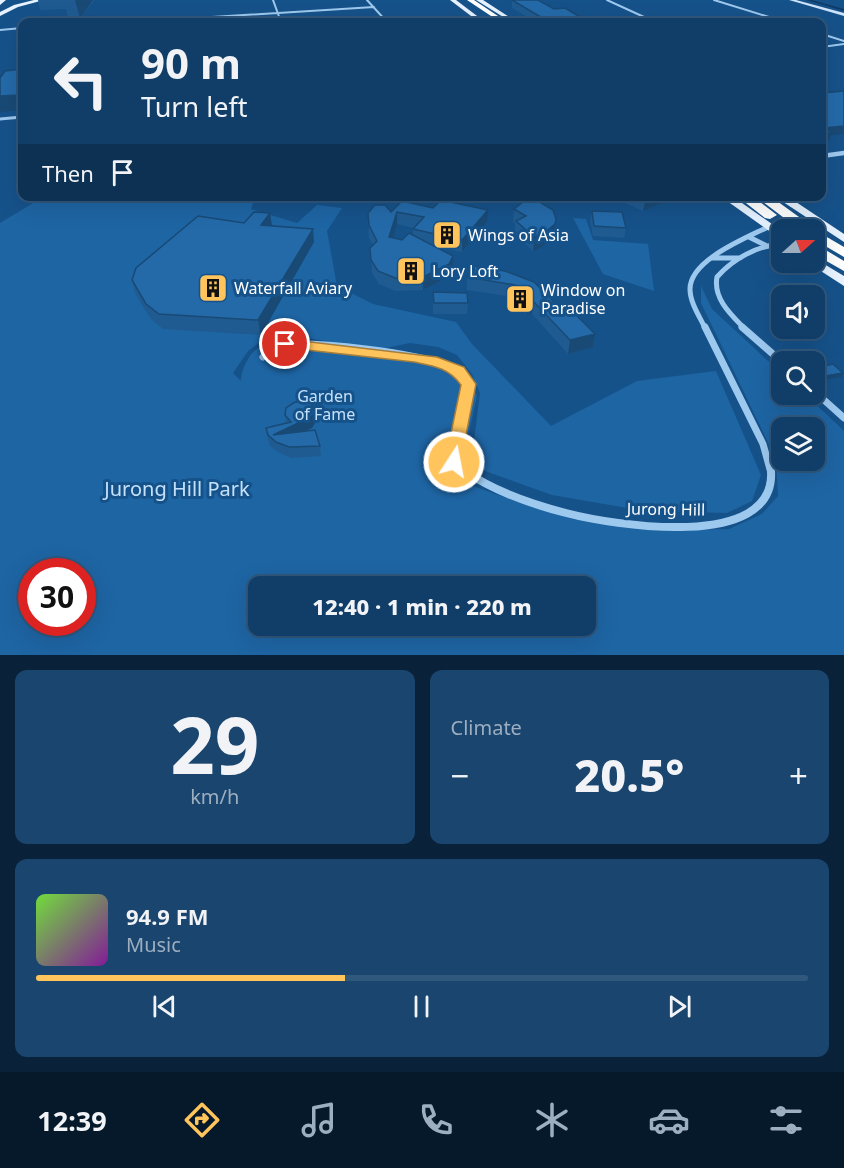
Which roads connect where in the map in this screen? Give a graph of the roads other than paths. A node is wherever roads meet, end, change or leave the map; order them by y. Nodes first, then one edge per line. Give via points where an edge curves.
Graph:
1 (12, 0) edge
2 (26, 0) edge
3 (41, 0) edge
4 (273, 0) edge
5 (368, 0) edge
6 (470, 0) edge
7 (479, 0) edge
8 (607, 0) edge
9 (714, 0) edge
10 (791, 0) edge
11 (799, 0) edge
12 (1, 1) edge
13 (457, 1) edge
14 (374, 7) junction
15 (0, 12) edge
16 (278, 13) junction
17 (844, 14) edge
18 (196, 18) edge
19 (280, 18) edge
20 (383, 18) edge
21 (481, 18) edge
22 (499, 18) edge
23 (501, 18) edge
24 (508, 18) edge
25 (646, 18) edge
26 (772, 18) edge
27 (18, 28) edge
28 (0, 30) edge
29 (826, 36) edge
30 (844, 43) edge
31 (826, 46) edge
32 (18, 117) edge
33 (0, 119) edge
34 (844, 153) edge
35 (826, 155) edge
36 (732, 201) edge
37 (750, 201) edge
38 (768, 201) edge
39 (787, 201) edge
40 (775, 219) edge
41 (794, 219) edge
42 (768, 228) junction
43 (771, 230) edge
44 (749, 237) junction
45 (844, 239) edge
46 (825, 240) edge
47 (765, 245) junction
48 (771, 245) edge
49 (726, 249) junction
50 (844, 253) edge
51 (825, 254) edge
52 (712, 258) junction
53 (741, 258) junction
54 (844, 267) edge
55 (825, 269) edge
56 (844, 282) edge
57 (771, 352) edge
58 (262, 357) dead end
59 (825, 401) edge
60 (844, 418) edge

1 - 2 main road
1 - 12 main road
1 - 15 main road
3 - 15 main road
4 - 16 street
5 - 14 street
6 - 22 highway
7 - 23 highway
7 - 24 main road
8 - 25 street
9 - 26 street
10 - 17 main road
11 - 17 main road
13 - 21 highway
14 - 16 street
14 - 20 street
16 - 18 street
16 - 19 street
27 - 28 street
29 - 30 street
30 - 31 street
32 - 33 street
34 - 35 street
36 - 42 main road
37 - 40 highway
38 - 41 highway
39 - 45 main road
42 - 43 main road
42 - 44 street, Jurong Hill
44 - 47 street
44 - 49 street, Jurong Hill
46 - 50 highway
47 - 48 street
47 - 53 street
49 - 52 street, Jurong Hill
49 - 53 street
51 - 54 highway
52 - 53 street
52 - 58 street, Jurong Hill via 693,279 692,297 769,459 770,489 765,502 740,519 706,525 654,526 603,520 504,492 465,472 454,462 469,384 451,366 307,344 276,345
53 - 57 street via 716,279 715,288 728,313
55 - 56 main road
59 - 60 street

